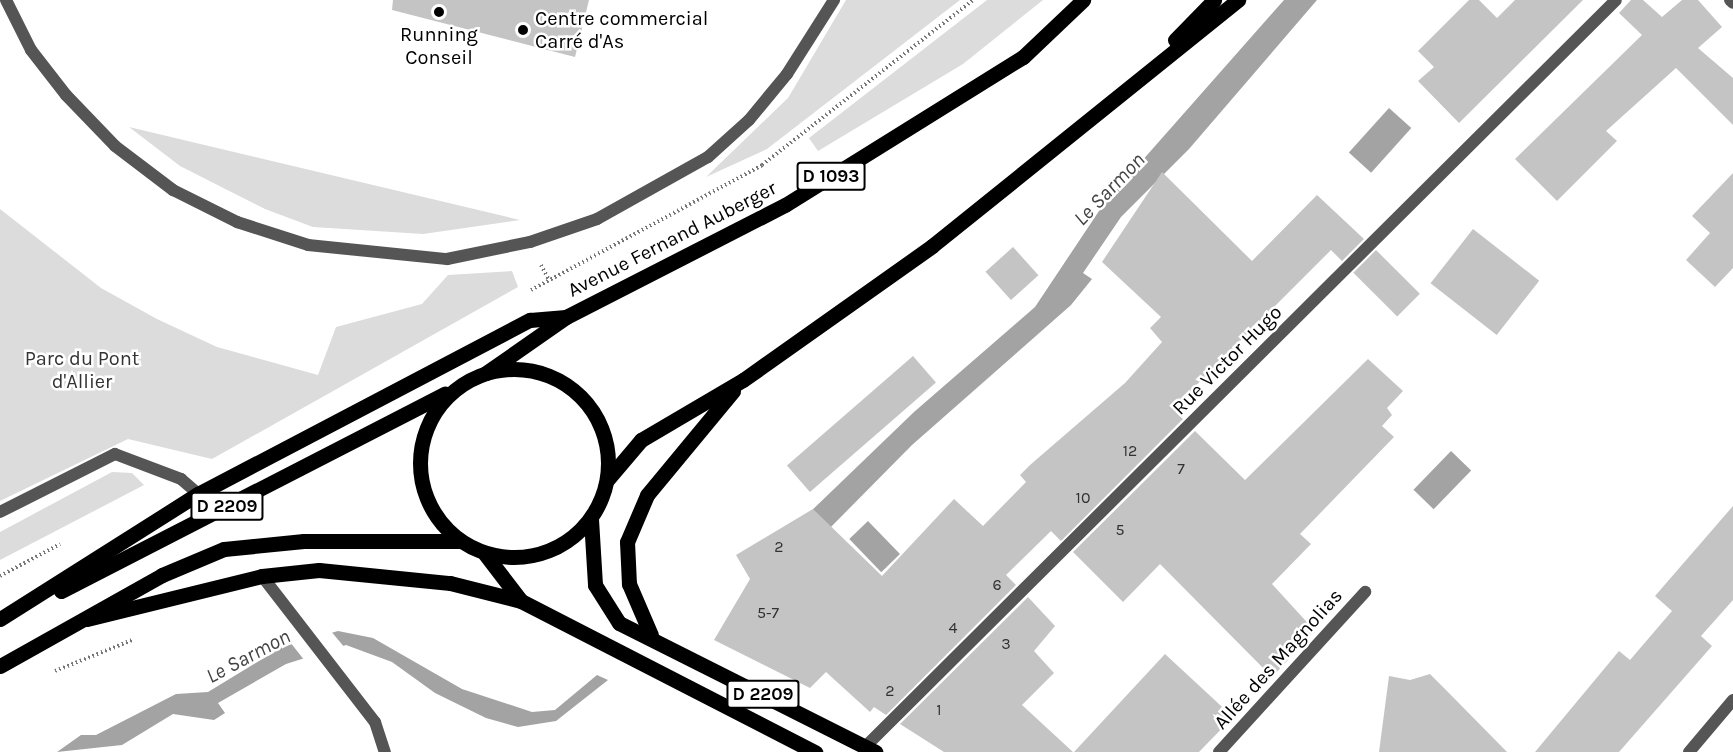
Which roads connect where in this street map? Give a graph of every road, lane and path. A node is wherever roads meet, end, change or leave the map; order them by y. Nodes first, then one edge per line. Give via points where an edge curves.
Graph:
1 (6, 0) edge
2 (834, 0) edge
3 (1083, 0) edge
4 (1214, 0) edge
5 (1238, 0) edge
6 (1616, 0) edge
7 (1128, 90) junction
8 (566, 317) junction
9 (486, 373) junction
10 (743, 380) junction
11 (453, 390) junction
12 (608, 479) junction
13 (198, 494) junction
14 (0, 512) edge
15 (591, 519) junction
16 (459, 541) junction
17 (485, 554) junction
18 (262, 576) junction
19 (1365, 592) dead end
20 (521, 601) junction
21 (87, 619) junction
22 (0, 621) edge
23 (651, 635) junction
24 (0, 666) edge
25 (1733, 700) edge
26 (870, 750) edge
27 (385, 752) edge
28 (815, 752) edge
29 (1220, 752) edge
30 (1689, 752) edge

1 - 2 street via 32,50 66,95 115,146 174,190 237,222 308,245 447,260 597,219 708,157 749,120 787,74 819,31
3 - 8 main road, Avenue Fernand Auberger / D 1093 via 1023,57 785,205
4 - 7 main road
5 - 7 main road
6 - 26 street, Rue Victor Hugo
7 - 10 main road via 932,246
8 - 9 main road, Avenue Fernand Auberger / D 1093
8 - 13 main road via 530,320
9 - 11 main road
9 - 12 main road via 528,371 549,375 577,392 597,417 608,447
10 - 12 main road via 641,440
10 - 23 main road via 668,465 647,495 627,542 629,584
11 - 16 main road via 434,412 419,467 424,496 438,521
11 - 22 main road, D 2209
12 - 15 main road
13 - 14 street via 181,479 115,454
13 - 22 main road
15 - 17 main road via 570,540 544,554 515,558
15 - 23 main road, D 2209 via 595,585 619,623
16 - 17 main road
16 - 21 main road, D 2209 via 304,541 224,549 162,575
17 - 20 main road, D 2209
18 - 20 main road, D 2209 via 319,570 384,573
18 - 21 main road, D 2209
18 - 27 street via 375,722
19 - 29 street, Allée des Magnolias
20 - 28 main road, D 2209
21 - 24 main road, D 2209
23 - 26 main road, D 2209
25 - 30 street

